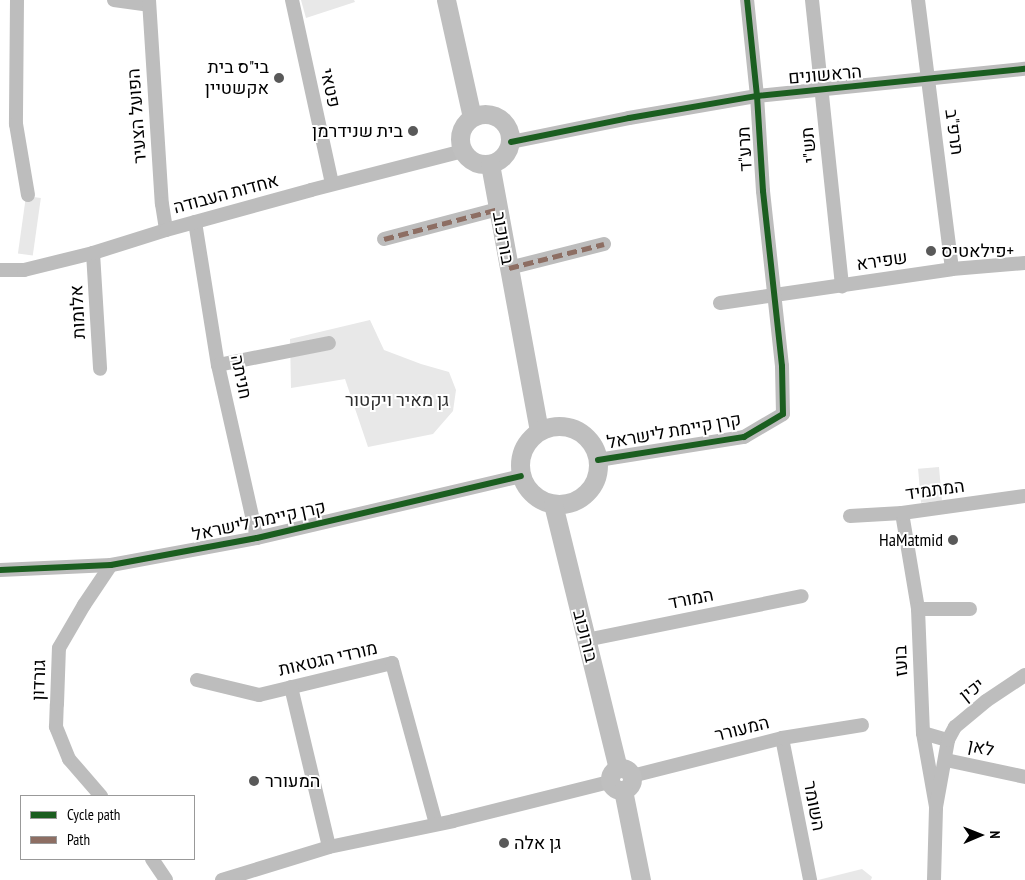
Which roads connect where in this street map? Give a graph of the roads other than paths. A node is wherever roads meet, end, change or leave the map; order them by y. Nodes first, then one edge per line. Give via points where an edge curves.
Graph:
1 (17, 0) edge
2 (114, 0) edge
3 (292, 0) edge
4 (446, 0) edge
5 (747, 0) edge
6 (812, 0) edge
7 (918, 0) edge
8 (149, 2) edge
9 (1025, 69) edge
10 (928, 80) junction
11 (823, 91) junction
12 (757, 96) junction
13 (472, 117) junction
14 (511, 142) junction
15 (463, 151) junction
16 (490, 164) junction
17 (332, 184) junction
18 (28, 195) dead end
19 (498, 209) junction
20 (195, 222) junction
21 (166, 230) junction
22 (384, 239) dead end
23 (604, 244) dead end
24 (93, 253) junction
25 (1025, 263) edge
26 (509, 268) junction
27 (0, 270) edge
28 (952, 270) junction
29 (842, 286) junction
30 (774, 296) junction
31 (720, 303) dead end
32 (329, 343) dead end
33 (218, 365) junction
34 (100, 369) dead end
35 (539, 430) junction
36 (598, 460) junction
37 (521, 476) junction
38 (1025, 496) edge
39 (553, 504) junction
40 (902, 513) junction
41 (850, 516) dead end
42 (257, 538) junction
43 (110, 565) junction
44 (0, 570) edge
45 (802, 596) dead end
46 (918, 609) junction
47 (970, 609) dead end
48 (586, 640) junction
49 (1025, 675) edge
50 (197, 680) dead end
51 (291, 687) junction
52 (862, 725) dead end
53 (923, 733) junction
54 (782, 738) junction
55 (948, 740) junction
56 (946, 760) junction
57 (1025, 776) edge
58 (621, 779) junction
59 (100, 795) edge
60 (936, 807) junction
61 (436, 824) junction
62 (329, 847) junction
63 (153, 860) edge
64 (166, 880) edge
65 (222, 880) edge
66 (641, 880) edge
67 (810, 880) edge
68 (934, 880) edge

1 - 18 street via 16,124
2 - 8 street
3 - 17 street, פטאי
4 - 13 street
5 - 12 street, תרע"ד
6 - 11 street, תש"י
7 - 10 street, תרפ"ב
8 - 21 street, הפועל הצעיר
9 - 10 street, הראשונים
10 - 11 street, הראשונים
10 - 28 street, תרפ"ב
11 - 12 street, הראשונים
11 - 29 street, תש"י
12 - 14 street, הראשונים
12 - 30 street, תרע"ד
13 - 14 street via 489,113 498,116 510,133
13 - 15 street via 461,132
14 - 16 street via 505,155
15 - 16 street via 476,162
15 - 17 street, אחדות העבודה
16 - 19 street, בורוכוב
17 - 20 street, אחדות העבודה
19 - 22 street
19 - 26 street, בורוכוב
20 - 21 street, אחדות העבודה
20 - 33 street, חניתה
21 - 24 street, אחדות העבודה
23 - 26 street
24 - 27 street, אחדות העבודה via 24,270
24 - 34 street, אלומות
25 - 28 street, שפירא
26 - 35 street, בורוכוב
28 - 29 street, שפירא
29 - 30 street, שפירא
30 - 31 street, שפירא
30 - 36 street, קרן קיימת לישראל via 782,366 783,414 744,437
32 - 33 street
33 - 42 street, חניתה
35 - 36 street via 551,426 576,429 590,442
35 - 37 street via 522,450
36 - 39 street via 598,472 586,493 565,504
37 - 39 street via 533,495
37 - 42 street, קרן קיימת לישראל
38 - 40 street, המתמיד
39 - 48 street, בורוכוב
40 - 41 street, המתמיד
40 - 46 street, בועז
42 - 43 street, קרן קיימת לישראל
43 - 44 street, קרן קיימת לישראל
43 - 59 street, גורדון via 60,648 56,727 68,759
45 - 48 street, המורד
46 - 47 street
46 - 53 street, בועז
48 - 58 street, בורוכוב
49 - 55 street, יכין via 986,701 956,728
50 - 51 street, מורדי הגטאות via 259,695
51 - 61 street, מורדי הגטאות via 392,663
51 - 62 street
52 - 54 street, המעורר
53 - 55 street, לאן
53 - 60 street, בועז
54 - 58 street, המעורר
54 - 67 street, השומר
55 - 56 street, לאן
56 - 57 street, לאן
56 - 60 street, בועז
58 - 61 street, המעורר
58 - 66 street, בורוכוב
60 - 68 street, בועז
61 - 62 street, המעורר
62 - 65 street, המעורר
63 - 64 street

